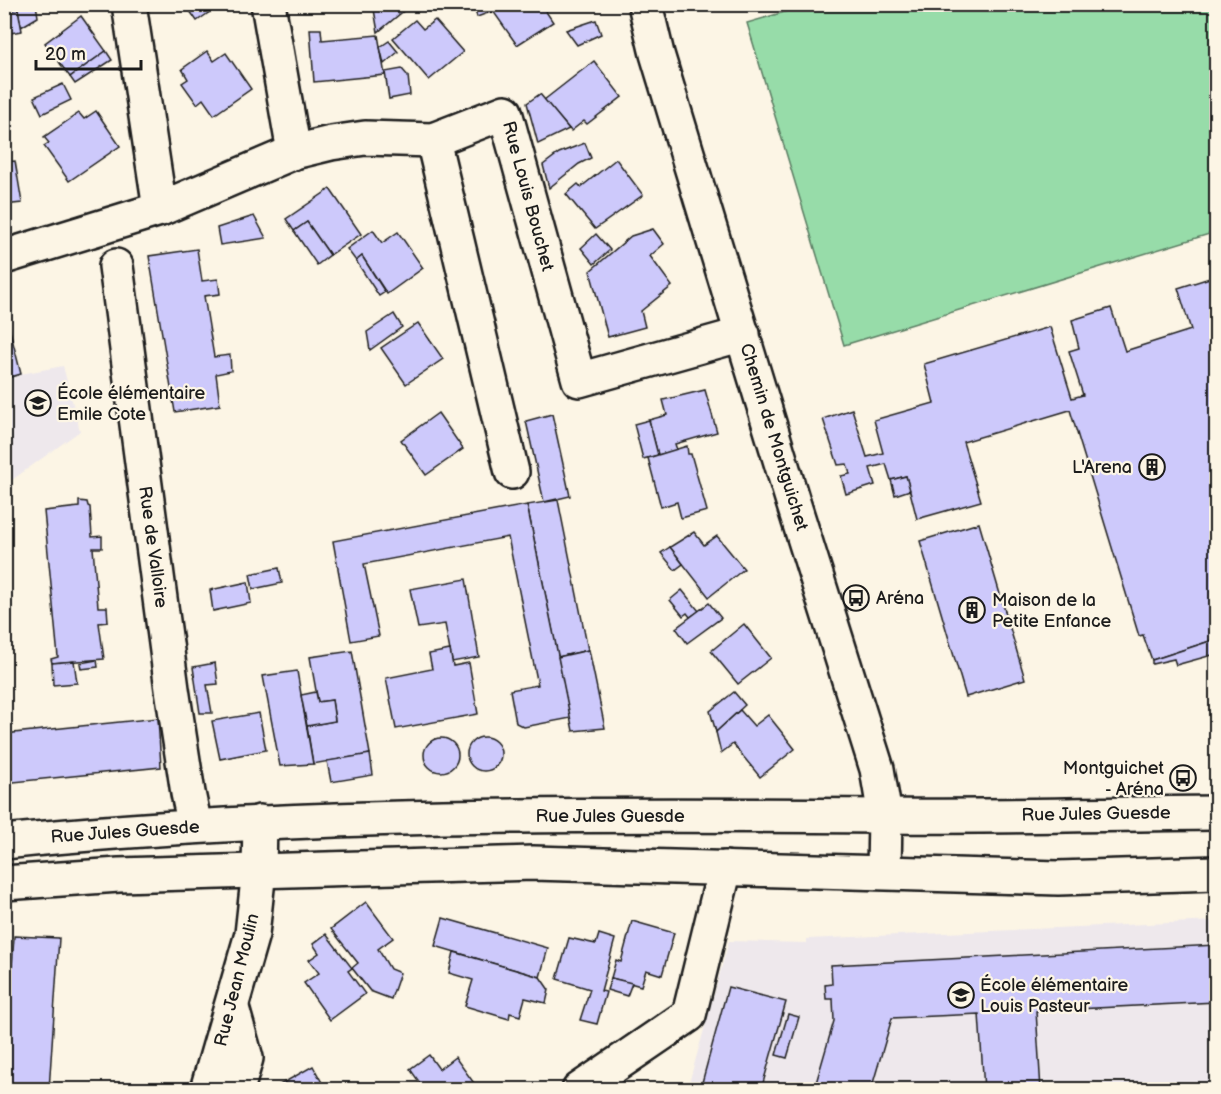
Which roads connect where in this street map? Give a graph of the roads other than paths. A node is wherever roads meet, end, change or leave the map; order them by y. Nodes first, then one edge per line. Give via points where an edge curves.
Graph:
1 (129, 4) edge
2 (268, 4) edge
3 (645, 4) edge
4 (434, 140) junction
5 (294, 152) junction
6 (160, 209) junction
7 (4, 257) edge
8 (116, 266) dead end
9 (743, 334) junction
10 (512, 472) dead end
11 (1216, 813) edge
12 (885, 816) junction
13 (260, 822) junction
14 (195, 826) junction
15 (4, 842) edge
16 (725, 868) junction
17 (259, 870) junction
18 (884, 872) junction
19 (1216, 873) edge
20 (4, 883) edge
21 (232, 1006) junction
22 (207, 1089) edge
23 (237, 1089) edge
24 (579, 1089) edge

1 - 6 street
2 - 5 street
3 - 9 street, Chemin de Montguichet
4 - 5 street, Rue Louis Bouchet via 365,138
4 - 9 street, Rue Louis Bouchet via 505,112 579,380
4 - 10 street
5 - 6 street, Rue Louis Bouchet
6 - 7 street, Rue Louis Bouchet
8 - 14 street, Rue de Valloire via 172,689
9 - 12 street, Chemin de Montguichet via 877,769
11 - 12 street, Rue Jules Guesde
12 - 13 street, Rue Jules Guesde
12 - 18 street, Chemin de Montguichet
13 - 14 street, Rue Jules Guesde
13 - 17 street, Rue Jean Moulin
14 - 15 street, Rue Jules Guesde
16 - 17 street via 533,863
16 - 18 street
16 - 24 street via 689,1015
17 - 20 street
17 - 21 street, Rue Jean Moulin via 252,934
18 - 19 street via 1059,878
21 - 22 street, Rue Jean Moulin
21 - 23 street via 246,1058

